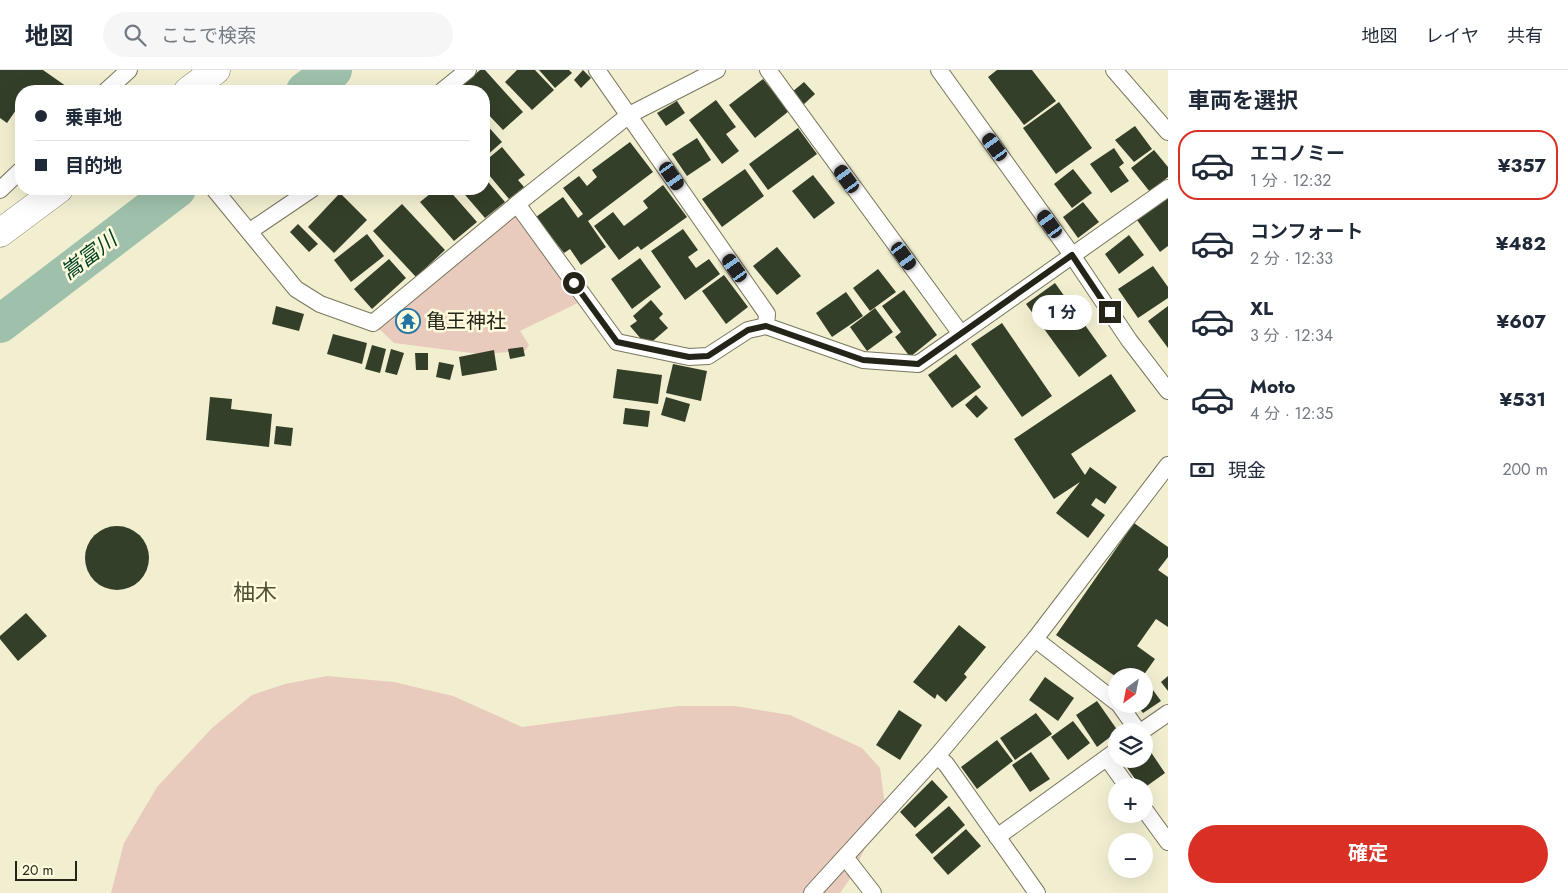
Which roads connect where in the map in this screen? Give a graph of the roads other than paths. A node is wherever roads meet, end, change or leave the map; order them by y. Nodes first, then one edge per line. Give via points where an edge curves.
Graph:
1 (129, 70) edge
2 (216, 70) edge
3 (468, 70) edge
4 (597, 70) edge
5 (717, 70) edge
6 (768, 70) edge
7 (939, 70) edge
8 (1114, 70) edge
9 (113, 85) edge
10 (196, 85) edge
11 (449, 85) edge
12 (629, 115) junction
13 (1168, 132) edge
14 (15, 176) edge
15 (1168, 188) edge
16 (0, 190) edge
17 (51, 195) edge
18 (219, 195) edge
19 (303, 195) edge
20 (517, 204) junction
21 (250, 231) junction
22 (0, 233) edge
23 (1072, 255) junction
24 (766, 326) junction
25 (961, 334) junction
26 (1168, 390) edge
27 (1168, 465) edge
28 (1035, 639) junction
29 (1108, 695) edge
30 (1126, 713) edge
31 (1168, 713) edge
32 (1134, 723) edge
33 (1152, 723) edge
34 (937, 756) junction
35 (1108, 756) edge
36 (1153, 821) edge
37 (997, 837) junction
38 (1168, 842) edge
39 (844, 857) junction
40 (812, 893) edge
41 (873, 893) edge
42 (1037, 893) edge

1 - 9 street
2 - 10 highway
3 - 11 street
4 - 12 street
5 - 12 street
6 - 25 street
7 - 23 street
8 - 13 street
12 - 20 street
12 - 24 street via 767,314
14 - 16 street
15 - 23 street
17 - 22 highway
18 - 21 street
19 - 21 street
20 - 21 street via 373,323 320,304 296,289
20 - 24 street via 617,342 689,357 708,356 748,330
23 - 25 street
23 - 26 street via 1129,340
24 - 25 street via 863,360 918,364
27 - 28 street
28 - 29 street
28 - 34 street
30 - 32 street
31 - 33 street
34 - 37 street
34 - 39 street
35 - 37 street
36 - 38 street
37 - 42 street
39 - 40 street
39 - 41 street

